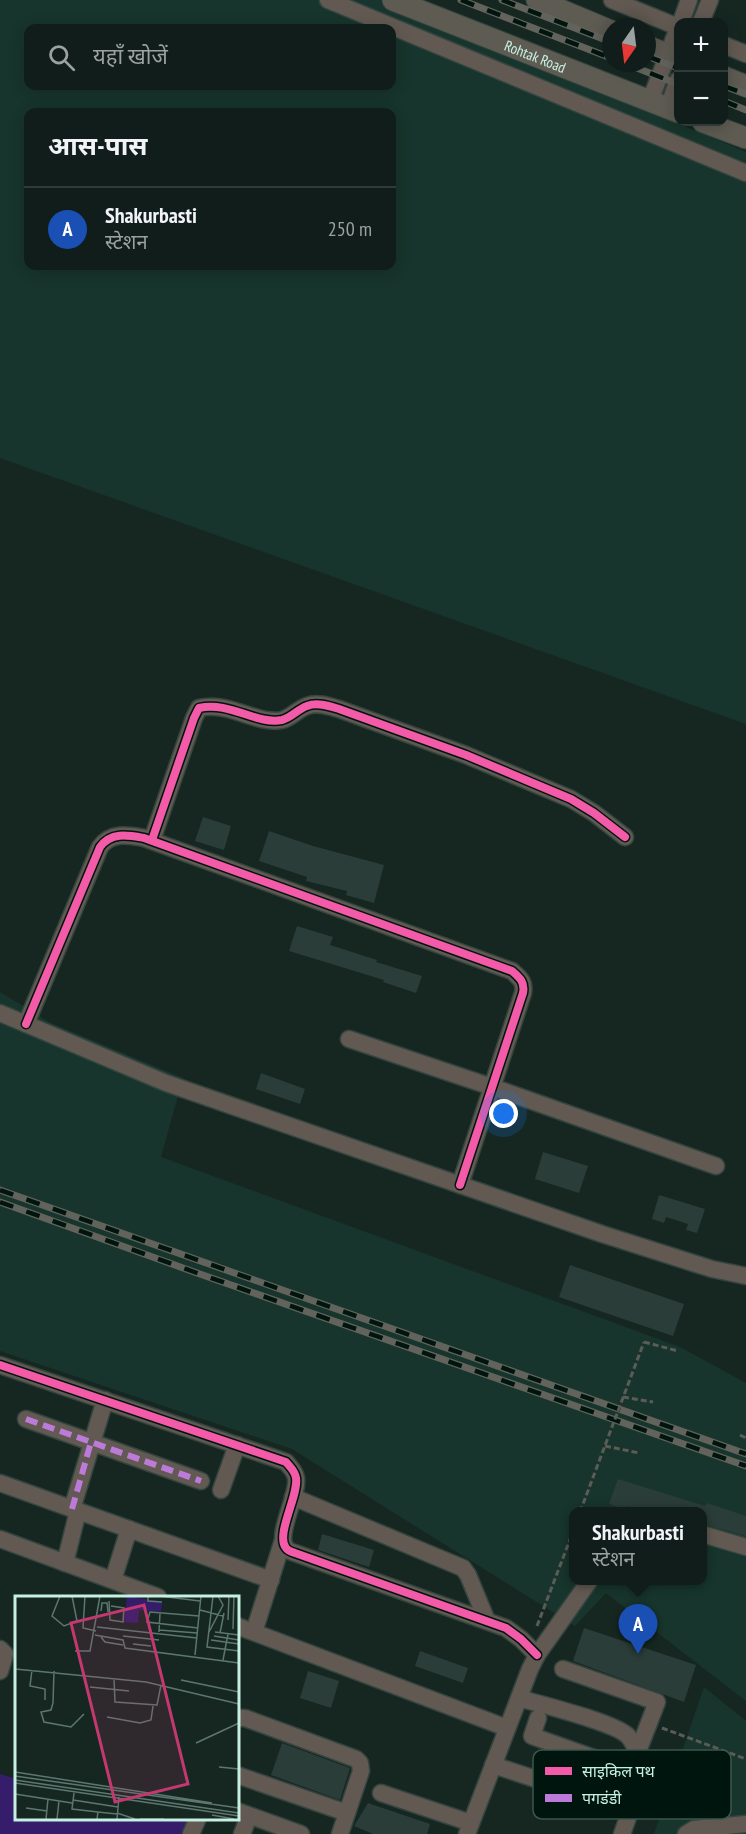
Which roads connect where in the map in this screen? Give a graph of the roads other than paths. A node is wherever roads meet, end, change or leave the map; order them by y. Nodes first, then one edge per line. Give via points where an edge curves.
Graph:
1 (328, 0) edge
2 (393, 0) edge
3 (537, 0) edge
4 (612, 0) edge
5 (689, 0) edge
6 (710, 0) edge
7 (682, 18) edge
8 (703, 18) edge
9 (386, 24) edge
10 (674, 25) edge
11 (602, 27) edge
12 (396, 28) edge
13 (728, 47) edge
14 (656, 49) edge
15 (746, 54) edge
16 (673, 56) edge
17 (728, 79) edge
18 (746, 86) edge
19 (674, 89) edge
20 (666, 107) edge
21 (714, 126) edge
22 (746, 138) edge
23 (746, 173) edge
24 (625, 837) dead end
25 (152, 840) junction
26 (0, 1013) edge
27 (26, 1024) junction
28 (349, 1039) dead end
29 (492, 1087) junction
30 (716, 1166) dead end
31 (460, 1185) junction
32 (746, 1276) edge
33 (0, 1365) edge
34 (105, 1400) junction
35 (26, 1419) dead end
36 (91, 1442) junction
37 (237, 1445) junction
38 (201, 1481) dead end
39 (0, 1483) edge
40 (221, 1490) dead end
41 (293, 1497) junction
42 (75, 1510) junction
43 (129, 1529) junction
44 (707, 1535) edge
45 (0, 1539) edge
46 (283, 1540) junction
47 (746, 1546) edge
48 (65, 1563) junction
49 (271, 1580) junction
50 (113, 1581) junction
51 (587, 1585) edge
52 (155, 1596) edge
53 (487, 1621) junction
54 (238, 1626) edge
55 (254, 1632) junction
56 (0, 1648) edge
57 (537, 1655) junction
58 (563, 1669) dead end
59 (0, 1671) edge
60 (519, 1698) junction
61 (238, 1718) edge
62 (538, 1718) dead end
63 (507, 1728) junction
64 (571, 1750) edge
65 (635, 1750) edge
66 (639, 1750) edge
67 (493, 1765) junction
68 (238, 1775) edge
69 (533, 1778) edge
70 (381, 1793) dead end
71 (243, 1814) edge
72 (347, 1814) junction
73 (198, 1819) edge
74 (627, 1819) edge
75 (746, 1824) edge
76 (469, 1829) edge
77 (293, 1833) edge
78 (191, 1834) edge
79 (242, 1834) edge
80 (340, 1834) edge
81 (622, 1834) edge
82 (686, 1834) edge

1 - 9 street
2 - 20 main road, Rohtak Road
3 - 11 main road
4 - 10 street
5 - 7 street
6 - 8 street
12 - 23 street
13 - 15 street
14 - 16 main road
16 - 20 street
17 - 18 main road
19 - 20 street
21 - 22 main road
24 - 25 street via 571,798 322,704 307,706 282,720 220,706 199,708
25 - 27 street via 114,836 100,847
25 - 29 street via 512,971 524,986
26 - 27 street
27 - 31 street via 166,1083
28 - 29 street
29 - 30 street
29 - 31 street
31 - 32 street via 712,1269
33 - 34 street
34 - 36 street
34 - 37 street
35 - 36 street
36 - 38 street
36 - 42 street
37 - 40 street
37 - 41 street via 286,1462 296,1476
39 - 42 street
41 - 46 street
41 - 53 street via 463,1568
42 - 43 street
42 - 48 street
43 - 49 street
43 - 50 street
44 - 47 street
45 - 48 street
46 - 49 street
46 - 53 street via 286,1548 295,1553
48 - 50 street
49 - 55 street
50 - 52 street
51 - 57 street
53 - 57 street via 506,1628
54 - 55 street
55 - 63 street
56 - 59 street via 4,1654
57 - 60 street
58 - 66 street via 657,1702
60 - 63 street
60 - 65 street via 613,1727 629,1737
61 - 72 street via 356,1759 361,1771
62 - 64 street via 532,1736
63 - 67 street
67 - 69 street
67 - 76 street
68 - 72 street
70 - 76 street
71 - 77 street
71 - 79 street
72 - 80 street
73 - 78 street
74 - 81 street
75 - 82 street via 694,1829

